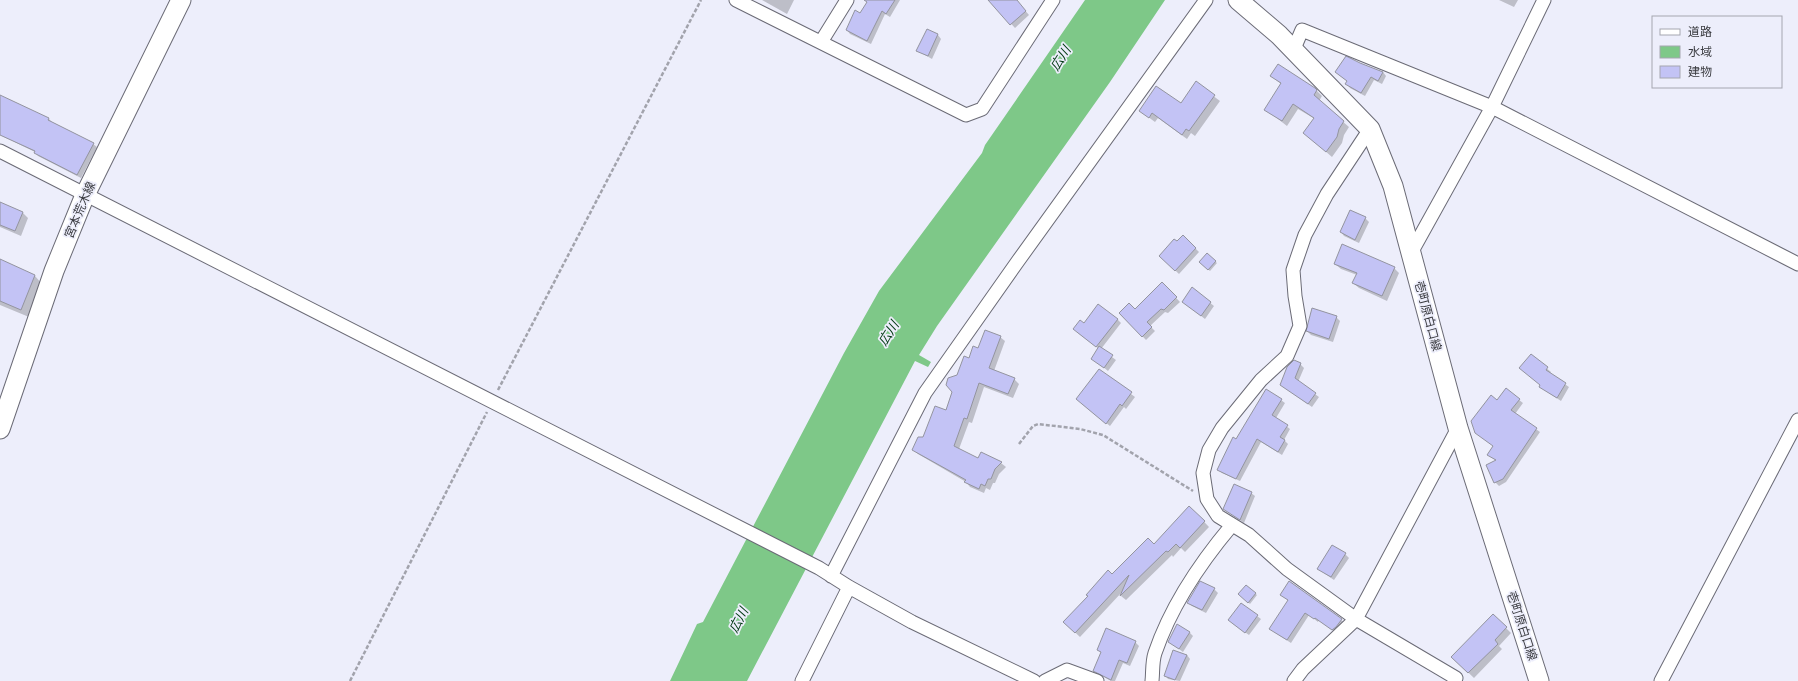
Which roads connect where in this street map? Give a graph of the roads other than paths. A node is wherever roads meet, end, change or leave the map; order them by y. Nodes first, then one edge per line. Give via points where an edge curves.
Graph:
1 (182, 0) edge
2 (736, 0) edge
3 (847, 0) edge
4 (1053, 0) edge
5 (1206, 0) edge
6 (1238, 0) edge
7 (1544, 0) edge
8 (821, 42) junction
9 (1293, 50) junction
10 (1492, 107) junction
11 (1370, 128) junction
12 (0, 151) edge
13 (85, 195) junction
14 (1411, 253) junction
15 (1798, 264) edge
16 (1798, 420) edge
17 (0, 428) edge
18 (1458, 428) junction
19 (1232, 525) junction
20 (831, 576) junction
21 (849, 587) junction
22 (1356, 619) junction
23 (802, 681) edge
24 (1034, 681) edge
25 (1045, 681) edge
26 (1097, 681) edge
27 (1152, 681) edge
28 (1294, 681) edge
29 (1454, 681) edge
30 (1539, 681) edge
31 (1661, 681) edge

1 - 13 main road, 宮本荒木線
2 - 8 street
3 - 8 street
4 - 8 street via 982,109 966,115
5 - 20 street via 925,393
6 - 9 main road, 壱町原白口線
7 - 10 street
9 - 10 street via 1302,30
9 - 11 main road, 壱町原白口線
10 - 14 street
10 - 15 street
11 - 14 main road, 壱町原白口線 via 1393,186
11 - 19 street via 1305,235 1294,270 1300,326 1287,356 1246,398 1222,428 1209,450 1204,473 1207,499 1218,516
12 - 13 street
13 - 17 main road, 宮本荒木線 via 54,271
13 - 20 street via 722,518
14 - 18 main road, 壱町原白口線
16 - 31 street
18 - 22 street
18 - 30 main road, 壱町原白口線
19 - 22 street via 1249,535 1287,569
19 - 27 street via 1215,545 1179,599 1155,655
20 - 21 street
21 - 23 street
21 - 24 street via 912,622
22 - 28 street via 1303,669
22 - 29 street via 1456,678
25 - 26 street via 1067,670

